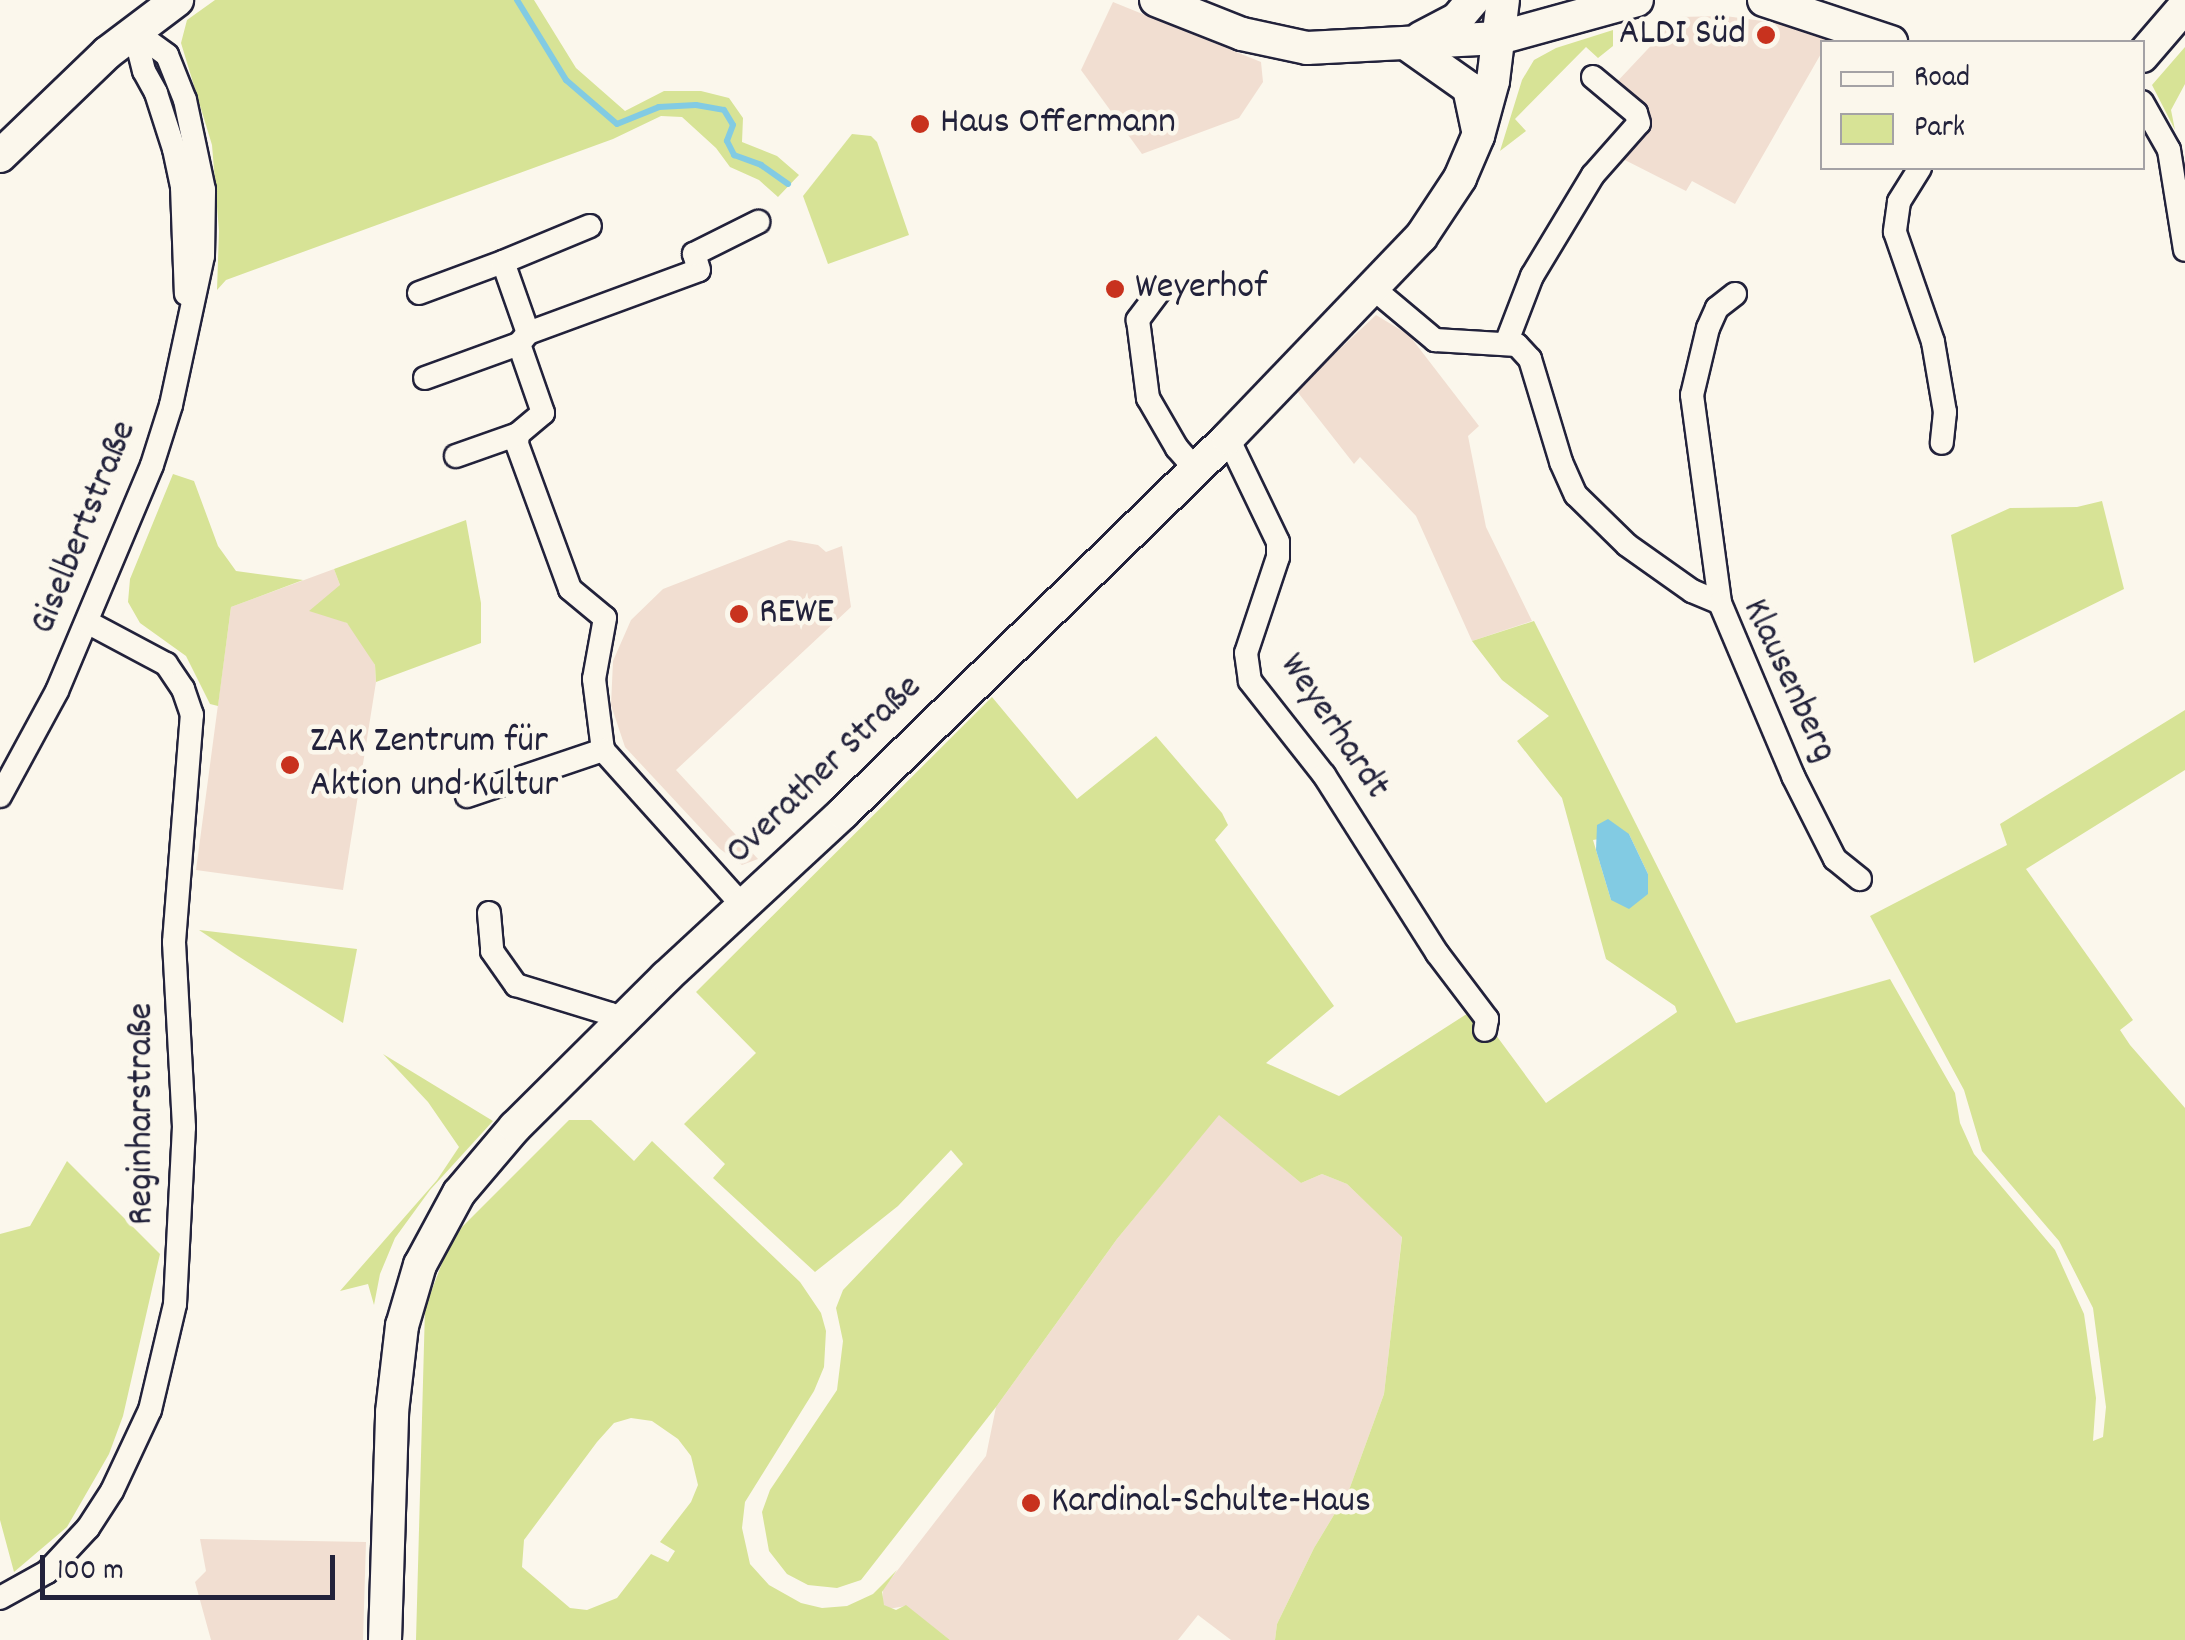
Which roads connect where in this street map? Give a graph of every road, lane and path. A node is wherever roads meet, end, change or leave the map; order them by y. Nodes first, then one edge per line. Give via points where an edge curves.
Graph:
1 (178, 0) edge
2 (1156, 0) edge
3 (1473, 0) edge
4 (1503, 0) edge
5 (1637, 0) edge
6 (1764, 0) edge
7 (1583, 6) edge
8 (2185, 6) edge
9 (134, 31) junction
10 (1499, 38) junction
11 (1885, 40) edge
12 (1408, 45) junction
13 (2145, 53) edge
14 (1593, 76) dead end
15 (2145, 106) edge
16 (1478, 136) junction
17 (2177, 144) edge
18 (0, 156) edge
19 (1919, 170) edge
20 (758, 222) dead end
21 (590, 226) dead end
22 (2185, 250) edge
23 (503, 262) junction
24 (1374, 288) junction
25 (1160, 289) dead end
26 (419, 294) dead end
27 (1734, 294) dead end
28 (523, 339) junction
29 (1507, 341) junction
30 (426, 378) dead end
31 (518, 434) junction
32 (1228, 438) junction
33 (1942, 444) dead end
34 (456, 456) dead end
35 (1196, 470) junction
36 (1720, 603) junction
37 (87, 622) junction
38 (602, 750) junction
39 (0, 796) edge
40 (467, 796) dead end
41 (1860, 879) dead end
42 (742, 905) junction
43 (489, 913) dead end
44 (620, 1024) junction
45 (1484, 1030) dead end
46 (0, 1598) edge
47 (385, 1640) edge

1 - 9 main road
2 - 12 main road via 1242,34 1306,48
3 - 12 main road via 1457,20
4 - 10 main road, Overather Straße
5 - 7 main road
6 - 11 main road
7 - 10 main road
8 - 13 main road
9 - 18 main road
9 - 37 street, Giselbertstraße via 182,186 188,333 152,465
10 - 12 main road
10 - 16 main road, Overather Straße
12 - 16 main road via 1469,88
14 - 29 street via 1639,123 1592,176 1532,276
15 - 17 street
16 - 24 main road, Overather Straße via 1441,209
17 - 22 street
19 - 33 street via 1899,202 1895,232 1933,342 1945,412
20 - 28 street via 694,254 699,270
21 - 23 street
23 - 26 street
23 - 28 street
24 - 29 street via 1434,340
24 - 32 main road, Overather Straße
25 - 35 street via 1138,320 1148,398
27 - 36 street via 1708,328 1692,395
28 - 30 street
28 - 31 street via 543,413
29 - 36 street, Klausenberg via 1530,358 1561,462 1586,506 1654,566
31 - 34 street
31 - 38 street via 516,444 570,589 605,618 594,679
32 - 35 main road, Overather Straße
32 - 45 street, Weyerhardt via 1278,542 1246,653 1250,681 1324,774 1487,1019
35 - 42 main road, Overather Straße
36 - 41 street, Klausenberg via 1793,776 1835,858
37 - 39 street, Giselbertstraße
37 - 46 street, Reginharstraße via 166,664 192,716 174,942 184,1127 175,1304 150,1410 112,1491 47,1572
38 - 40 street
38 - 42 street
42 - 44 main road, Overather Straße
43 - 44 street via 492,951 516,984 610,1014
44 - 47 main road, Overather Straße via 479,1167 420,1265 396,1369

